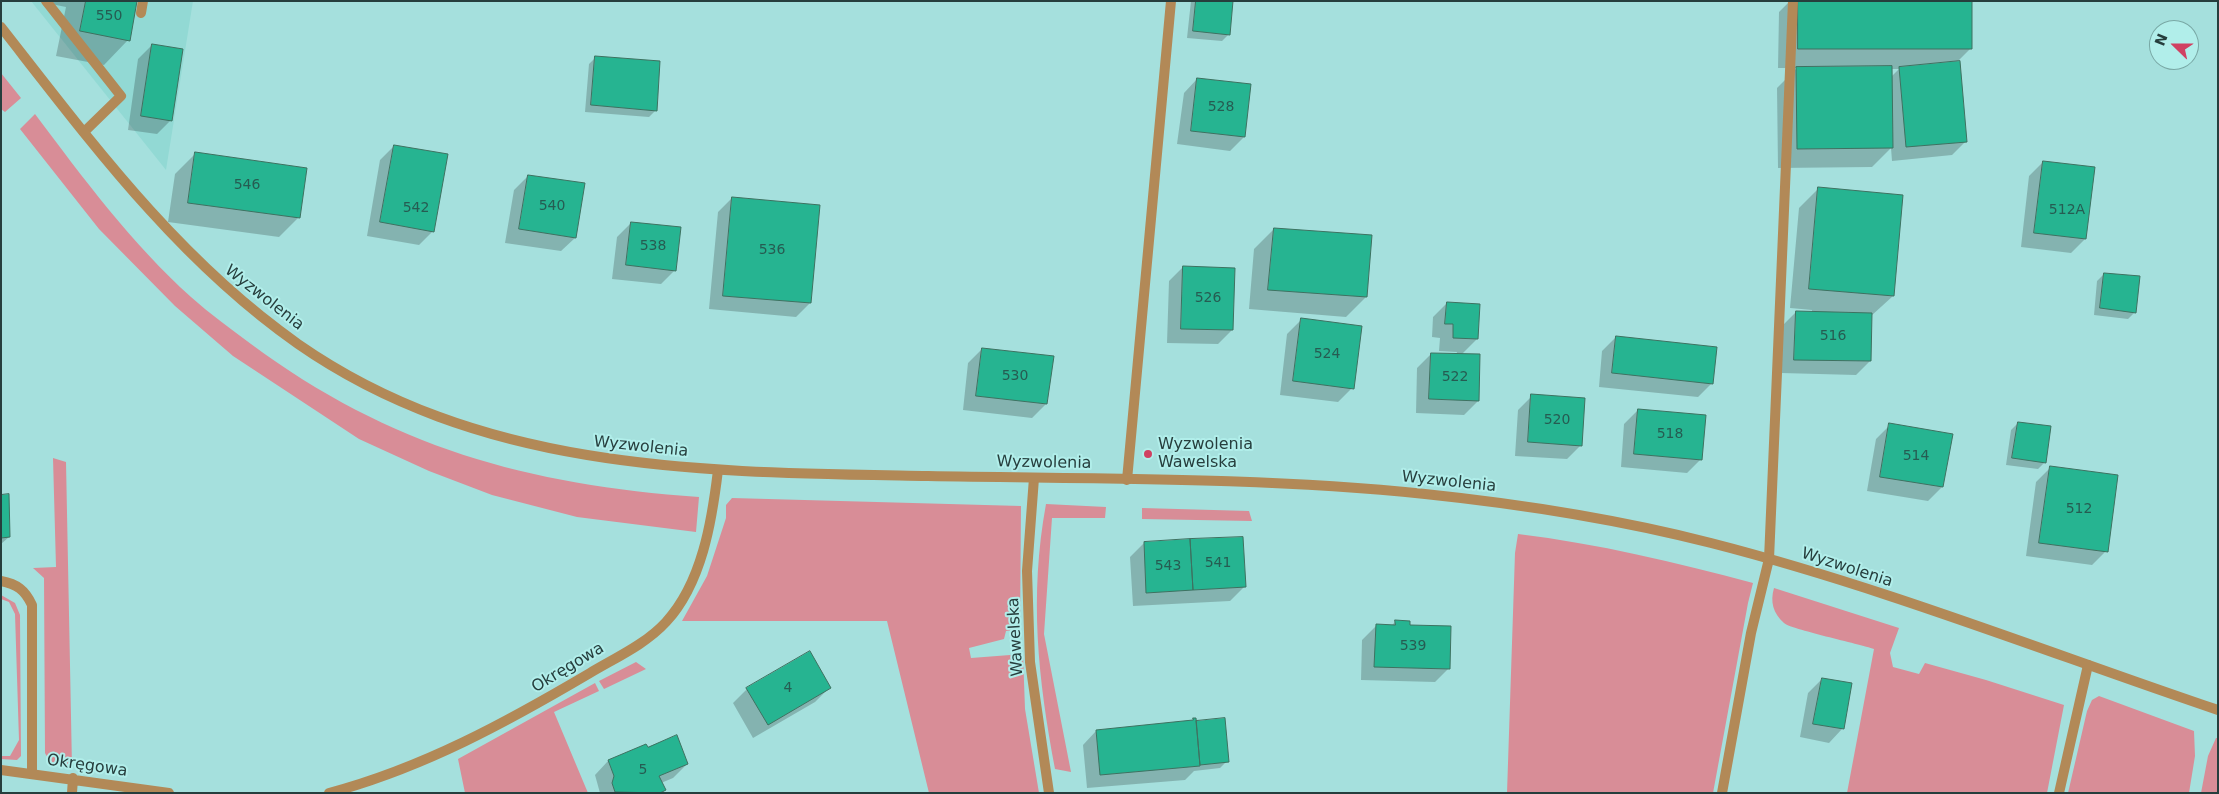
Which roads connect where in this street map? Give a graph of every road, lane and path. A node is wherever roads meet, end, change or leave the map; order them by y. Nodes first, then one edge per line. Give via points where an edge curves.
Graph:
1 (46, 1) edge
2 (143, 1) edge
3 (1171, 1) edge
4 (1793, 1) edge
5 (141, 13) dead end
6 (1, 27) edge
7 (5, 38) edge
8 (84, 132) junction
9 (718, 470) junction
10 (1034, 478) junction
11 (1127, 480) junction
12 (1769, 559) junction
13 (1, 581) edge
14 (2088, 664) junction
15 (2218, 710) edge
16 (1, 770) edge
17 (32, 773) junction
18 (73, 778) junction
19 (72, 793) edge
20 (169, 793) edge
21 (329, 793) edge
22 (1049, 793) edge
23 (1722, 793) edge
24 (2059, 793) edge

1 - 8 street via 121,96
2 - 5 street
3 - 11 street
4 - 12 street
6 - 7 street, Wyzwolenia
7 - 8 street, Wyzwolenia
8 - 9 street, Wyzwolenia via 157,220 213,276 302,346 367,384 434,415 522,443 633,464
9 - 10 street, Wyzwolenia
9 - 21 street, Okręgowa via 708,532 691,580 681,602 649,637 535,705 457,746 365,783
10 - 11 street, Wyzwolenia
10 - 22 street, Wawelska via 1027,571 1030,662
11 - 12 street, Wyzwolenia via 1341,487 1482,501 1621,522
12 - 14 street, Wyzwolenia
12 - 23 street via 1751,633
13 - 17 street via 26,592 32,605
14 - 15 street, Wyzwolenia
14 - 24 street
16 - 17 street, Okręgowa
17 - 18 street, Okręgowa
18 - 19 street
18 - 20 street, Okręgowa

